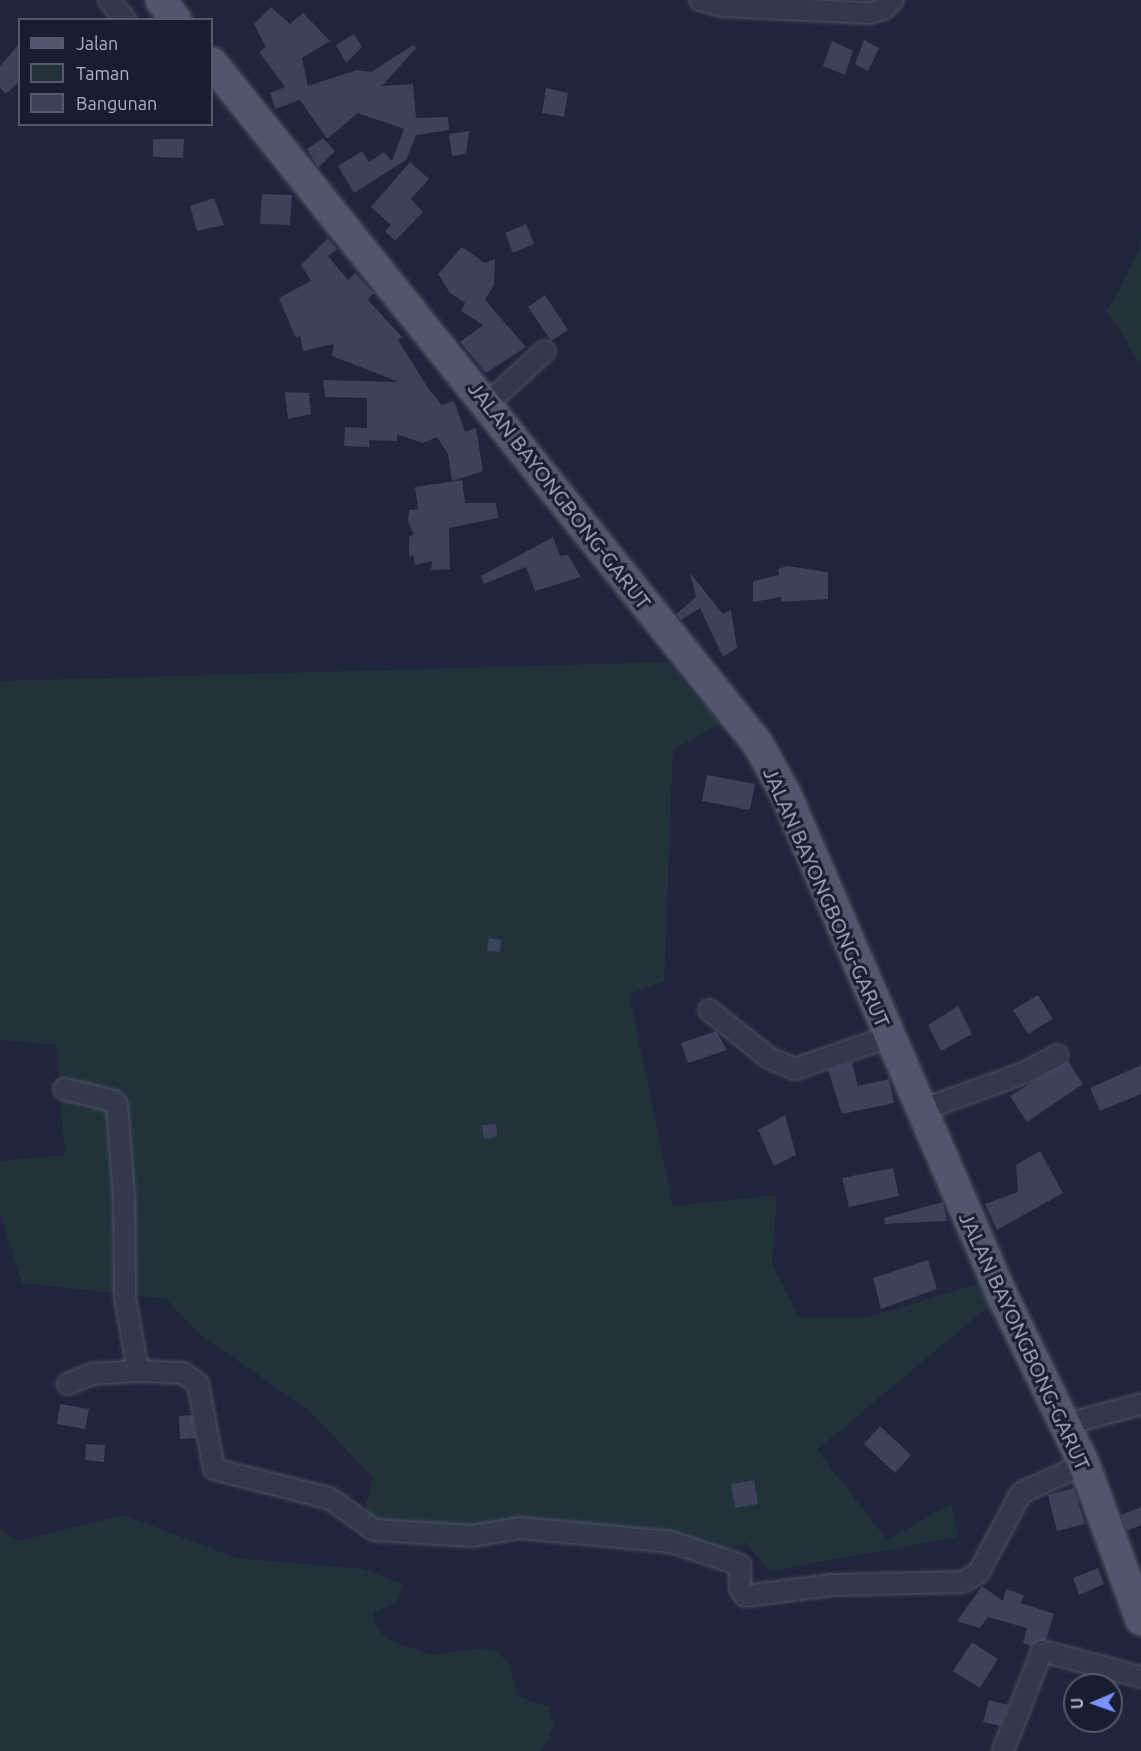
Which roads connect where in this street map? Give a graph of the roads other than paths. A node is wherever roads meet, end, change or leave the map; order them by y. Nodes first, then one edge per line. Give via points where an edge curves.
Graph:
1 (109, 0) edge
2 (700, 0) edge
3 (893, 0) edge
4 (745, 3) edge
5 (837, 4) edge
6 (123, 18) edge
7 (213, 64) edge
8 (545, 351) dead end
9 (488, 404) junction
10 (709, 1010) dead end
11 (888, 1037) junction
12 (1058, 1055) dead end
13 (64, 1089) dead end
14 (919, 1112) junction
15 (138, 1371) junction
16 (68, 1384) dead end
17 (1141, 1404) edge
18 (1063, 1425) junction
19 (1084, 1464) junction
20 (1140, 1612) edge
21 (1141, 1677) edge
22 (1003, 1751) edge

1 - 6 street
2 - 4 street
3 - 5 street via 883,9 868,13
4 - 5 street
7 - 9 main road, JALAN BAYONGBONG-GARUT
8 - 9 street
9 - 11 main road, JALAN BAYONGBONG-GARUT via 758,744 786,795
10 - 11 street via 769,1058 795,1069
11 - 14 main road, JALAN BAYONGBONG-GARUT
12 - 14 street via 1024,1073
13 - 15 street via 117,1105 124,1196 124,1298
14 - 18 main road, JALAN BAYONGBONG-GARUT
15 - 16 street via 92,1374
15 - 19 street via 183,1373 198,1384 214,1469 329,1498 374,1530 472,1536 520,1528 670,1542 740,1565 740,1588 745,1596 832,1585 972,1579 1021,1492
17 - 18 street
18 - 19 main road, JALAN BAYONGBONG-GARUT
19 - 20 main road, JALAN BAYONGBONG-GARUT
21 - 22 street via 1049,1650 1042,1652

